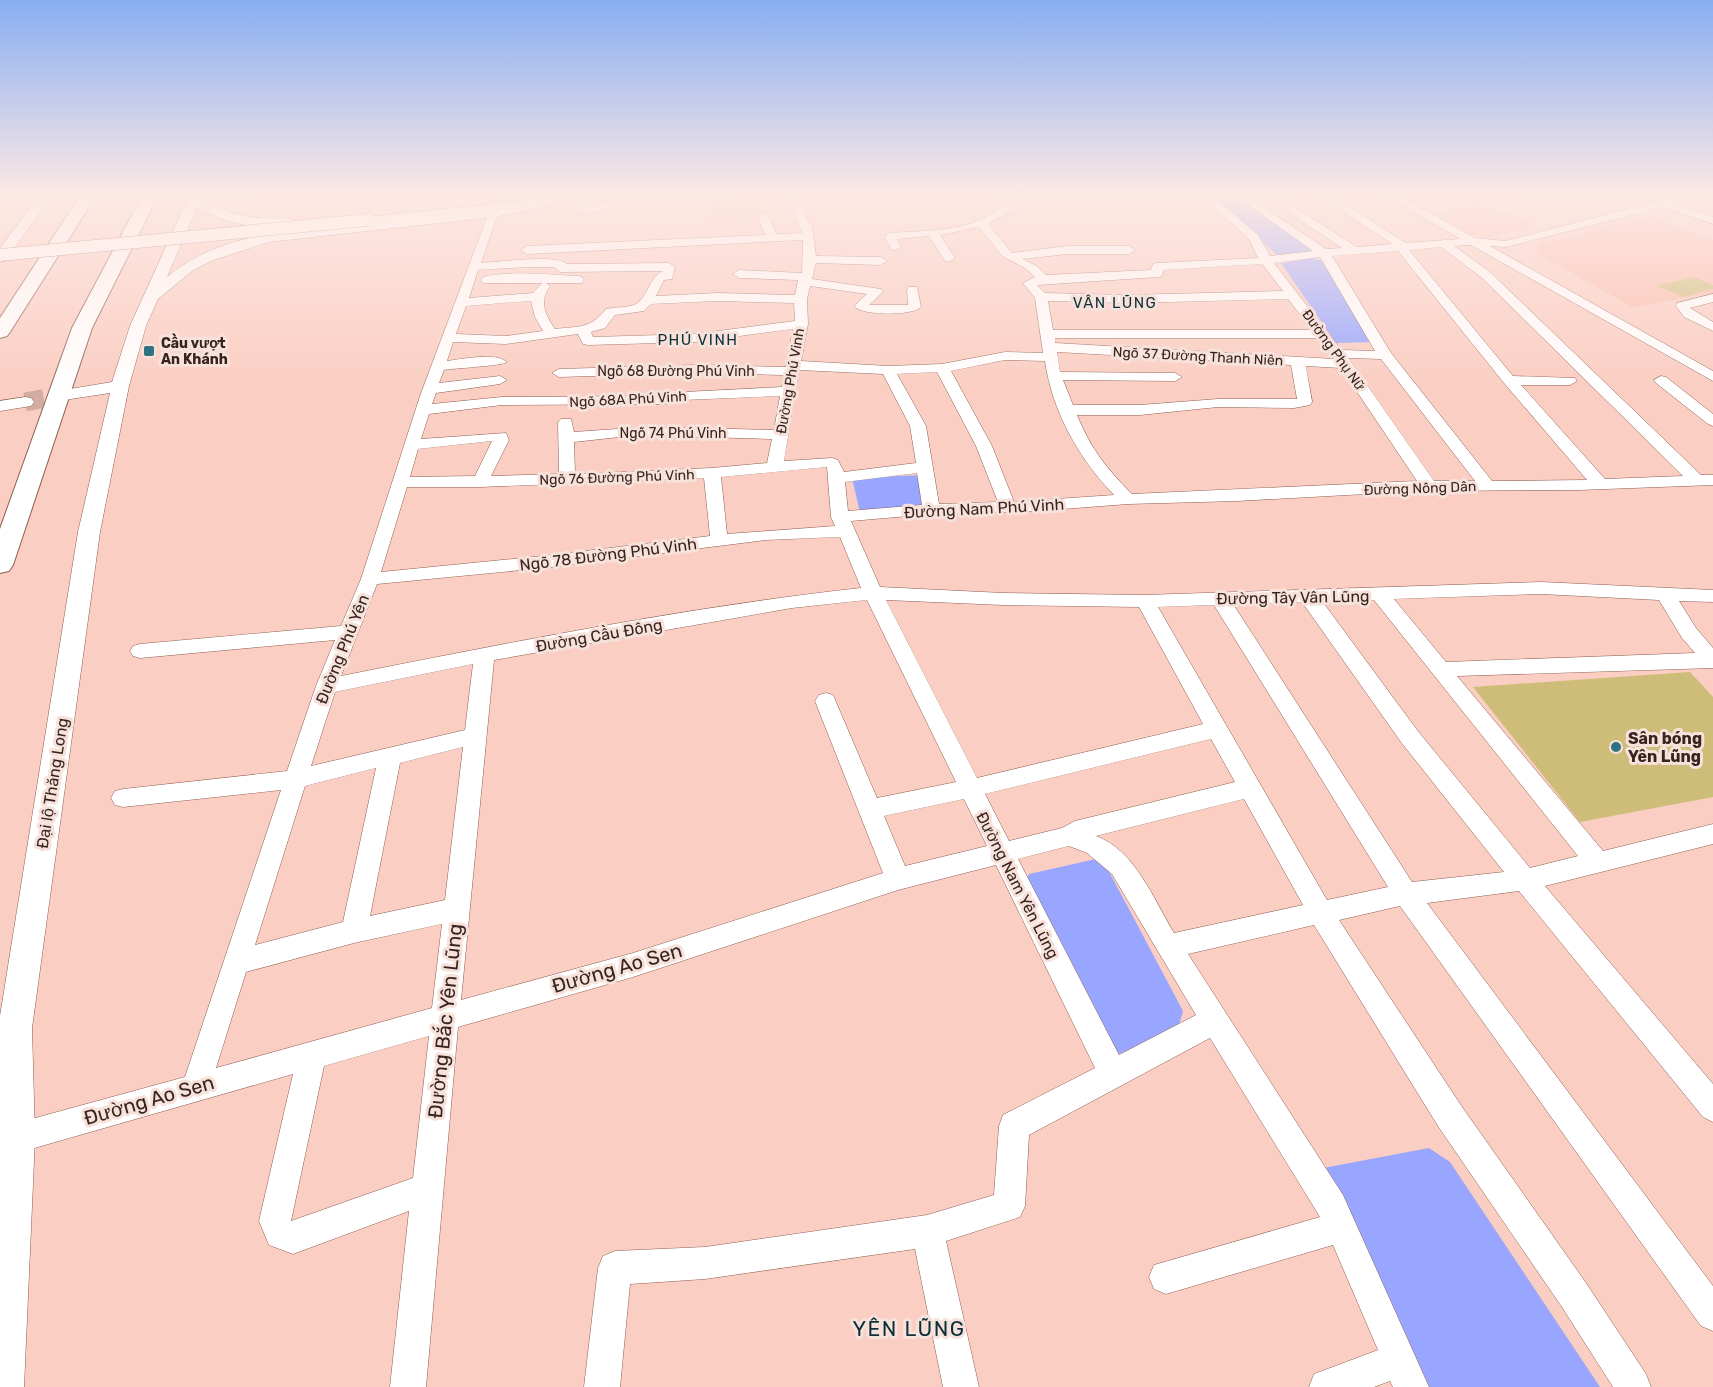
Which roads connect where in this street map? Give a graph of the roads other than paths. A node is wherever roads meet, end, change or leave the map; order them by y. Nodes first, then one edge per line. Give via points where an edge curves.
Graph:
1 (46, 261) edge
2 (117, 261) edge
3 (167, 261) edge
4 (201, 261) edge
5 (810, 261) edge
6 (871, 261) edge
7 (881, 261) dead end
8 (1019, 261) edge
9 (1266, 261) joint
10 (1322, 261) edge
11 (1413, 261) edge
12 (1467, 261) edge
13 (1509, 261) edge
14 (1535, 261) edge
15 (478, 263) junction
16 (739, 274) dead end
17 (805, 279) junction
18 (1042, 279) junction
19 (551, 280) junction
20 (578, 280) dead end
21 (913, 290) dead end
22 (1293, 295) junction
23 (539, 296) junction
24 (1041, 297) junction
25 (799, 298) junction
26 (1713, 298) edge
27 (150, 300) junction
28 (647, 300) junction
29 (461, 303) junction
30 (801, 324) junction
31 (1713, 327) edge
32 (584, 330) junction
33 (0, 332) edge
34 (552, 333) junction
35 (1323, 334) junction
36 (448, 338) junction
37 (499, 340) junction
38 (1050, 346) junction
39 (1385, 355) junction
40 (1342, 359) junction
41 (500, 362) junction
42 (1298, 362) junction
43 (1713, 362) edge
44 (438, 366) junction
45 (793, 368) junction
46 (942, 368) junction
47 (888, 370) junction
48 (560, 373) dead end
49 (1054, 376) junction
50 (1174, 377) dead end
51 (1713, 377) edge
52 (1509, 380) junction
53 (1661, 380) dead end
54 (1570, 381) dead end
55 (120, 386) junction
56 (519, 388) dead end
57 (501, 390) junction
58 (789, 391) junction
59 (64, 395) tunnel mouth
60 (426, 399) junction
61 (25, 402) tunnel mouth
62 (0, 406) edge
63 (1068, 410) junction
64 (1713, 421) edge
65 (781, 435) junction
66 (412, 445) junction
67 (775, 465) junction
68 (923, 467) junction
69 (834, 471) junction
70 (712, 473) junction
71 (567, 478) junction
72 (1704, 480) edge
73 (401, 482) junction
74 (480, 482) junction
75 (1600, 484) junction
76 (1429, 486) junction
77 (1488, 486) junction
78 (1128, 499) junction
79 (1008, 507) junction
80 (931, 509) junction
81 (843, 524) junction
82 (719, 540) junction
83 (3, 554) edge
84 (370, 579) junction
85 (873, 593) junction
86 (1380, 595) junction
87 (1666, 595) junction
88 (1308, 596) junction
89 (1713, 596) edge
90 (1220, 598) junction
91 (1145, 601) junction
92 (348, 632) junction
93 (140, 651) dead end
94 (484, 655) junction
95 (1713, 660) edge
96 (1442, 669) junction
97 (326, 686) junction
98 (826, 700) dead end
99 (1218, 729) junction
100 (475, 736) junction
101 (390, 757) junction
102 (296, 780) junction
103 (1250, 788) junction
104 (969, 789) junction
105 (123, 798) dead end
106 (870, 809) junction
107 (1713, 834) edge
108 (1069, 836) junction
109 (1001, 852) junction
110 (1598, 863) junction
111 (898, 879) junction
112 (1525, 880) junction
113 (1406, 894) junction
114 (457, 909) junction
115 (1320, 912) junction
116 (354, 931) junction
117 (1168, 946) junction
118 (238, 962) junction
119 (446, 1017) junction
120 (1215, 1020) junction
121 (7, 1031) edge
122 (312, 1054) junction
123 (1113, 1074) junction
124 (196, 1086) junction
125 (1713, 1107) edge
126 (16, 1138) junction
127 (427, 1188) junction
128 (1341, 1227) junction
129 (927, 1231) junction
130 (1166, 1277) dead end
131 (1713, 1314) edge
132 (1405, 1374) edge
133 (2, 1387) edge
134 (408, 1387) edge
135 (602, 1387) edge
136 (961, 1387) edge
137 (1327, 1387) edge
138 (1633, 1387) edge

1 - 33 highway
2 - 83 highway via 82,328
3 - 27 main road, Đại lộ Thăng Long
4 - 27 main road
5 - 17 street, Đường Phú Vinh
6 - 7 street
8 - 18 street via 1030,265
9 - 18 street via 1157,267 1158,273
9 - 22 street, Đường Phụ Nữ
10 - 39 street
11 - 52 street
12 - 72 street
13 - 51 street
14 - 43 street
15 - 19 street via 508,278
15 - 28 street via 561,264 560,268 669,267 668,276 660,276
15 - 29 street, Đường Phú Yên
16 - 17 street
17 - 21 street via 878,292 860,306 864,309 915,307
17 - 25 street, Đường Phú Vinh
18 - 24 street via 1029,283
19 - 20 street
19 - 23 street
22 - 24 street
22 - 35 street, Đường Phụ Nữ
23 - 29 street
23 - 34 street via 537,309
24 - 38 street
25 - 28 street
25 - 30 street, Đường Phú Vinh
26 - 31 street via 1682,306
27 - 55 main road, Đại lộ Thăng Long
28 - 32 street via 636,309 611,312 600,325
29 - 36 street, Đường Phú Yên
30 - 32 street via 697,338 620,337 588,341
30 - 45 street, Đường Phú Vinh
32 - 34 street
34 - 37 street
35 - 38 street
35 - 40 street, Đường Phụ Nữ
36 - 37 street
36 - 44 street, Đường Phú Yên
37 - 41 street
38 - 42 street, Ngõ 37 Đường Thanh Niên
38 - 46 street, Ngõ 68 Đường Phú Vinh
38 - 49 street
39 - 40 street, Ngõ 37 Đường Thanh Niên
39 - 77 street
40 - 42 street, Ngõ 37 Đường Thanh Niên
40 - 76 street, Đường Phụ Nữ
41 - 44 street
41 - 57 street
42 - 63 street via 1305,402
44 - 60 street, Đường Phú Yên
45 - 47 street, Ngõ 68 Đường Phú Vinh
45 - 48 street, Ngõ 68 Đường Phú Vinh
45 - 58 street, Đường Phú Vinh
46 - 47 street, Ngõ 68 Đường Phú Vinh
46 - 79 street via 984,447
47 - 68 street via 918,426
49 - 50 street
49 - 63 street
52 - 54 street
52 - 75 street
53 - 64 street
55 - 59 main road
55 - 121 main road, Đại lộ Thăng Long via 88,545
56 - 60 street
57 - 58 street, Ngõ 68A Phú Vinh via 666,400
57 - 60 street
57 - 60 street
58 - 65 street, Đường Phú Vinh
60 - 66 street, Đường Phú Yên
61 - 62 main road
63 - 78 street via 1081,444
65 - 67 street, Đường Phú Vinh
65 - 71 street, Ngõ 74 Phú Vinh via 566,430
66 - 73 street, Đường Phú Yên
66 - 74 street via 500,436
67 - 69 street, Ngõ 76 Đường Phú Vinh via 825,462
67 - 70 street, Ngõ 76 Đường Phú Vinh
68 - 69 street, Ngõ 76 Đường Phú Vinh
68 - 80 street
69 - 81 street
70 - 71 street, Ngõ 76 Đường Phú Vinh
70 - 82 street
71 - 74 street, Ngõ 76 Đường Phú Vinh
72 - 75 street, Đường Nông Dân
73 - 74 street, Ngõ 76 Đường Phú Vinh
73 - 84 street, Đường Phú Yên
75 - 77 street, Đường Nông Dân
76 - 77 street, Đường Nông Dân
76 - 78 street, Đường Nông Dân
78 - 79 street, Đường Nam Phú Vinh
79 - 80 street, Đường Nam Phú Vinh
80 - 81 street, Đường Nam Phú Vinh
81 - 82 street, Ngõ 78 Đường Phú Vinh
81 - 85 street
82 - 84 street, Ngõ 78 Đường Phú Vinh
84 - 92 street, Đường Phú Yên
85 - 91 street, Đường Tây Vân Lũng
85 - 94 street, Đường Cầu Đông via 781,604
85 - 104 street, Đường Nam Yên Lũng
86 - 87 street, Đường Tây Vân Lũng via 1541,588
86 - 88 street, Đường Tây Vân Lũng
86 - 96 street
87 - 89 street, Đường Tây Vân Lũng
87 - 95 street via 1689,633
88 - 90 street, Đường Tây Vân Lũng
88 - 112 street via 1409,736
90 - 91 street, Đường Tây Vân Lũng
90 - 113 street
91 - 99 street
92 - 93 street
92 - 97 street, Đường Phú Yên
94 - 97 street, Đường Cầu Đông
94 - 100 street, Đường Bắc Yên Lũng
95 - 96 street
96 - 110 street
97 - 102 street, Đường Phú Yên
98 - 106 street
99 - 103 street
99 - 104 street
100 - 101 street
100 - 114 street, Đường Bắc Yên Lũng
101 - 102 street
101 - 116 street
102 - 105 street
102 - 118 street, Đường Phú Yên
103 - 108 street, Đường Ao Sen via 1074,831
103 - 115 street
104 - 106 street
104 - 109 street, Đường Nam Yên Lũng
106 - 111 street
107 - 110 street
108 - 109 street, Đường Ao Sen
108 - 117 street via 1096,846 1121,867
109 - 111 street, Đường Ao Sen
109 - 123 street, Đường Nam Yên Lũng
110 - 112 street
111 - 119 street, Đường Ao Sen via 633,965
112 - 113 street
112 - 125 street
113 - 115 street
113 - 131 street
114 - 116 street
114 - 119 street, Đường Bắc Yên Lũng
115 - 117 street
115 - 138 street via 1449,1115
116 - 118 street
117 - 120 street
118 - 124 street, Đường Phú Yên
119 - 122 street, Đường Ao Sen
119 - 127 street, Đường Bắc Yên Lũng
120 - 123 street
120 - 128 street via 1332,1206
121 - 126 main road, Đại lộ Thăng Long
122 - 124 street, Đường Ao Sen
122 - 127 street via 275,1221 280,1234 293,1238
123 - 129 street via 1014,1126 1010,1206
124 - 126 street, Đường Ao Sen
126 - 133 main road, Đại lộ Thăng Long
127 - 134 street, Đường Bắc Yên Lũng
128 - 130 street
128 - 132 street
129 - 135 street via 705,1263 615,1268
129 - 136 street
132 - 137 street

